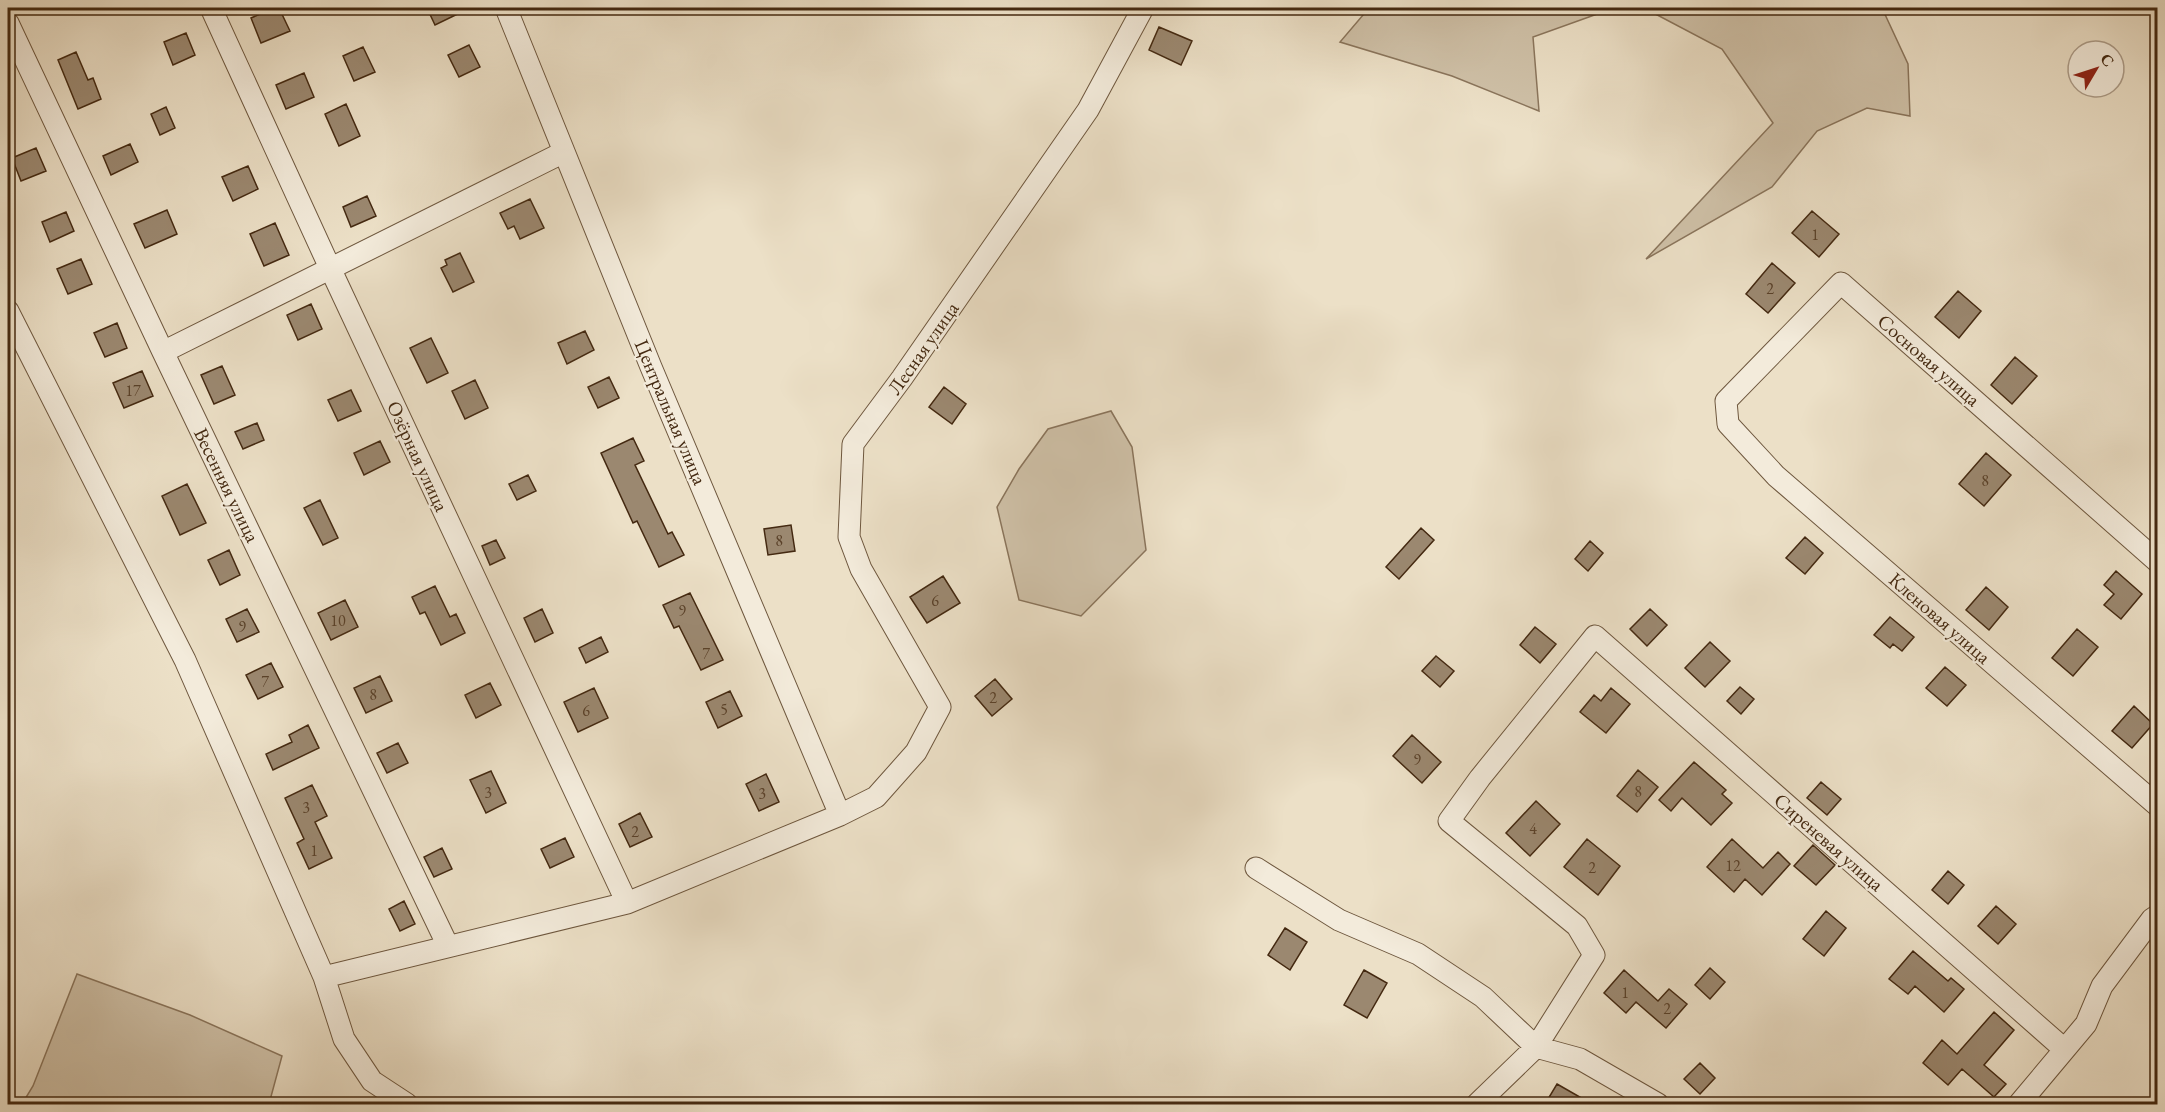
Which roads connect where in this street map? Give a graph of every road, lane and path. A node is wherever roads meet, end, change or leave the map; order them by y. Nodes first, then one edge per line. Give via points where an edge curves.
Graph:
1 (211, 8) edge
2 (506, 8) edge
3 (1143, 8) edge
4 (8, 23) edge
5 (564, 152) junction
6 (330, 268) junction
7 (8, 311) edge
8 (163, 352) junction
9 (1728, 424) joint
10 (2157, 562) edge
11 (2157, 806) edge
12 (840, 816) junction
13 (1256, 868) dead end
14 (627, 903) junction
15 (2157, 915) edge
16 (448, 946) junction
17 (324, 977) junction
18 (1536, 1047) junction
19 (2064, 1049) junction
20 (407, 1104) edge
21 (1478, 1104) edge
22 (1658, 1104) edge
23 (2019, 1104) edge

1 - 6 street, Озёрная улица
2 - 5 street, Центральная улица
3 - 12 street, Лесная улица via 1088,110 853,444 849,537 861,569 940,707 916,752 876,797
4 - 8 street, Весенняя улица
5 - 6 street
5 - 12 street, Центральная улица
6 - 8 street
6 - 14 street, Озёрная улица
7 - 17 street via 184,660
8 - 16 street, Весенняя улица
9 - 10 street, Сосновая улица via 1726,401 1841,283
9 - 11 street, Кленовая улица via 1776,476
12 - 14 street
13 - 18 street via 1339,920 1418,954 1483,997
14 - 16 street
15 - 19 street via 2102,986 2086,1024
16 - 17 street
17 - 20 street via 344,1039 372,1081
18 - 19 street, Сиреневая улица via 1594,955 1577,926 1449,821 1595,636
18 - 21 street
18 - 22 street via 1580,1059
19 - 23 street

